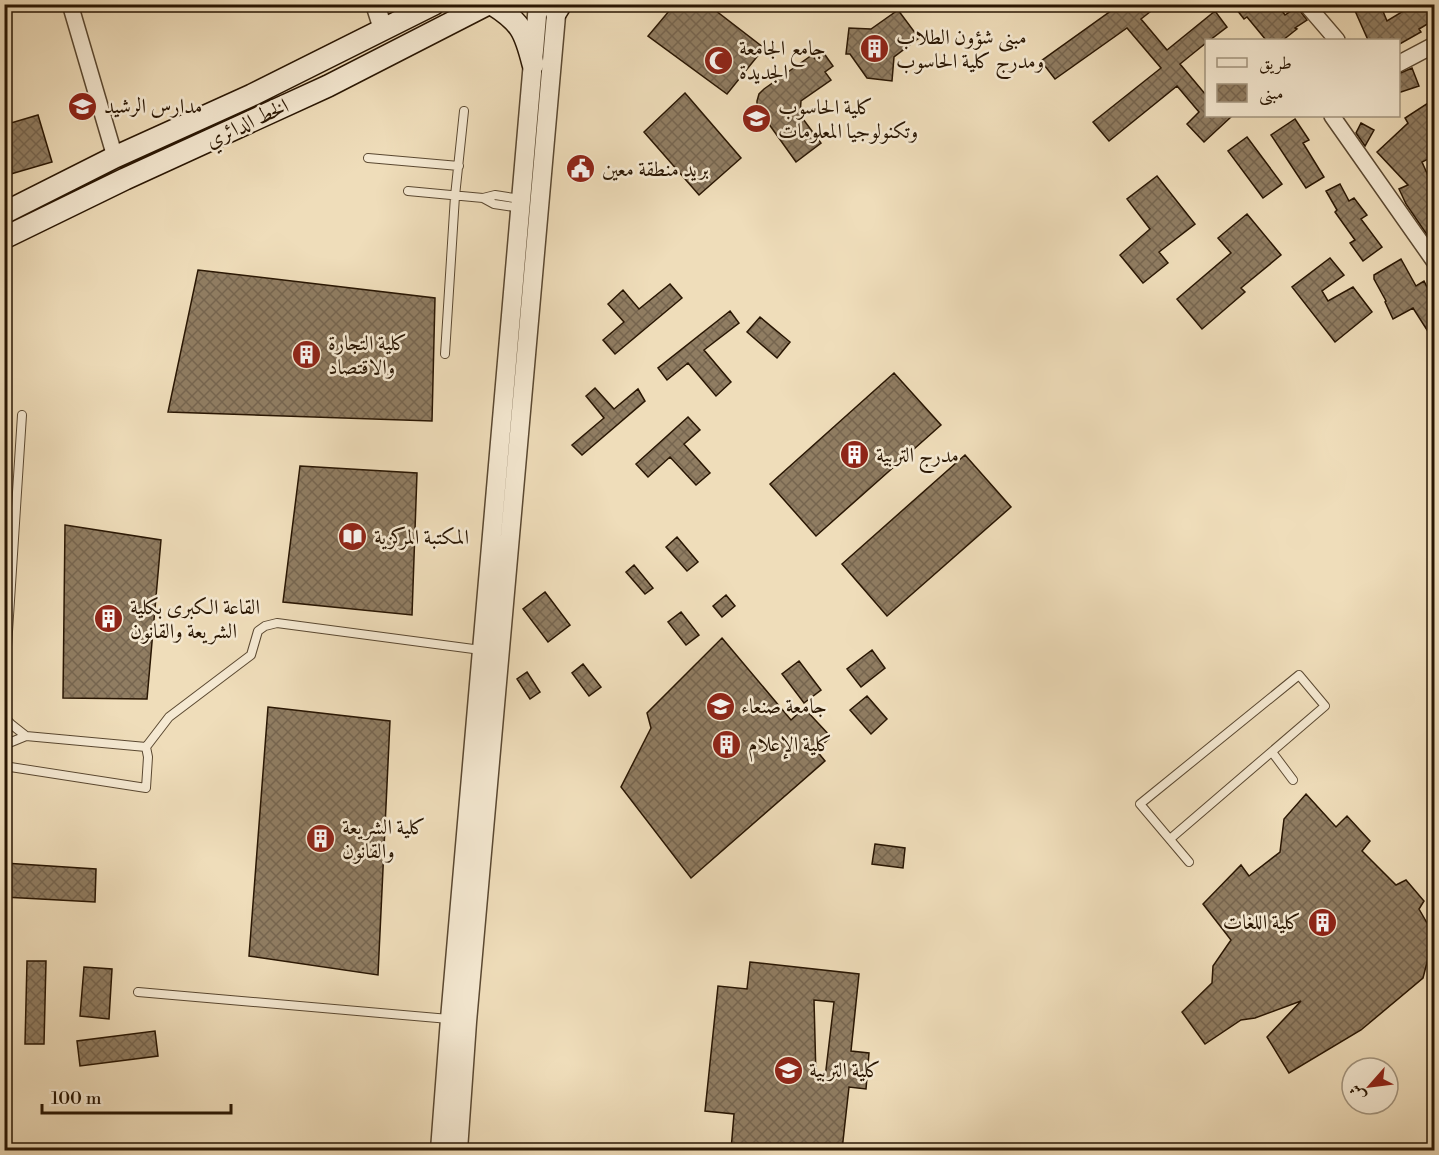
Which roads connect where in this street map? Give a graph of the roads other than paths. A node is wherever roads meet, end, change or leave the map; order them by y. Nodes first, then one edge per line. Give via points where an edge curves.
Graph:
1 (70, 4) edge
2 (375, 4) edge
3 (434, 4) edge
4 (490, 4) edge
5 (1306, 4) edge
6 (553, 6) edge
7 (383, 29) junction
8 (1336, 39) edge
9 (1434, 45) edge
10 (1400, 63) edge
11 (533, 64) junction
12 (464, 111) dead end
13 (1333, 117) edge
14 (115, 158) junction
15 (368, 158) dead end
16 (459, 166) junction
17 (126, 179) junction
18 (408, 191) dead end
19 (455, 196) junction
20 (528, 204) junction
21 (4, 213) edge
22 (4, 238) edge
23 (1434, 261) edge
24 (445, 354) dead end
25 (22, 415) dead end
26 (483, 650) junction
27 (4, 693) edge
28 (4, 717) edge
29 (26, 736) junction
30 (4, 746) edge
31 (146, 747) junction
32 (1272, 752) junction
33 (4, 766) edge
34 (1293, 780) dead end
35 (1170, 839) junction
36 (1189, 862) dead end
37 (138, 992) dead end
38 (459, 1020) junction
39 (440, 1150) edge
40 (458, 1150) edge

1 - 14 street
2 - 7 street
3 - 7 main road, الخط الدائري
4 - 11 main road via 516,21
4 - 17 main road, الخط الدائري via 328,86
5 - 8 street
6 - 11 street
6 - 20 street via 551,82
7 - 14 main road, الخط الدائري
9 - 10 street
11 - 20 street
12 - 16 lane
13 - 23 street
14 - 17 main road
14 - 21 main road, الخط الدائري
15 - 16 lane
16 - 19 lane
17 - 22 main road, الخط الدائري
18 - 19 lane
19 - 20 lane via 495,195
19 - 24 lane
20 - 26 street
20 - 38 street
25 - 27 lane
26 - 31 lane via 277,623 265,626 258,631 251,655 169,717
26 - 38 street
28 - 29 lane
29 - 30 lane
29 - 31 lane
31 - 33 lane via 146,788
32 - 34 lane
32 - 35 lane
32 - 35 lane via 1325,706 1299,675 1140,804
35 - 36 lane
37 - 38 lane
38 - 39 street
38 - 40 street

